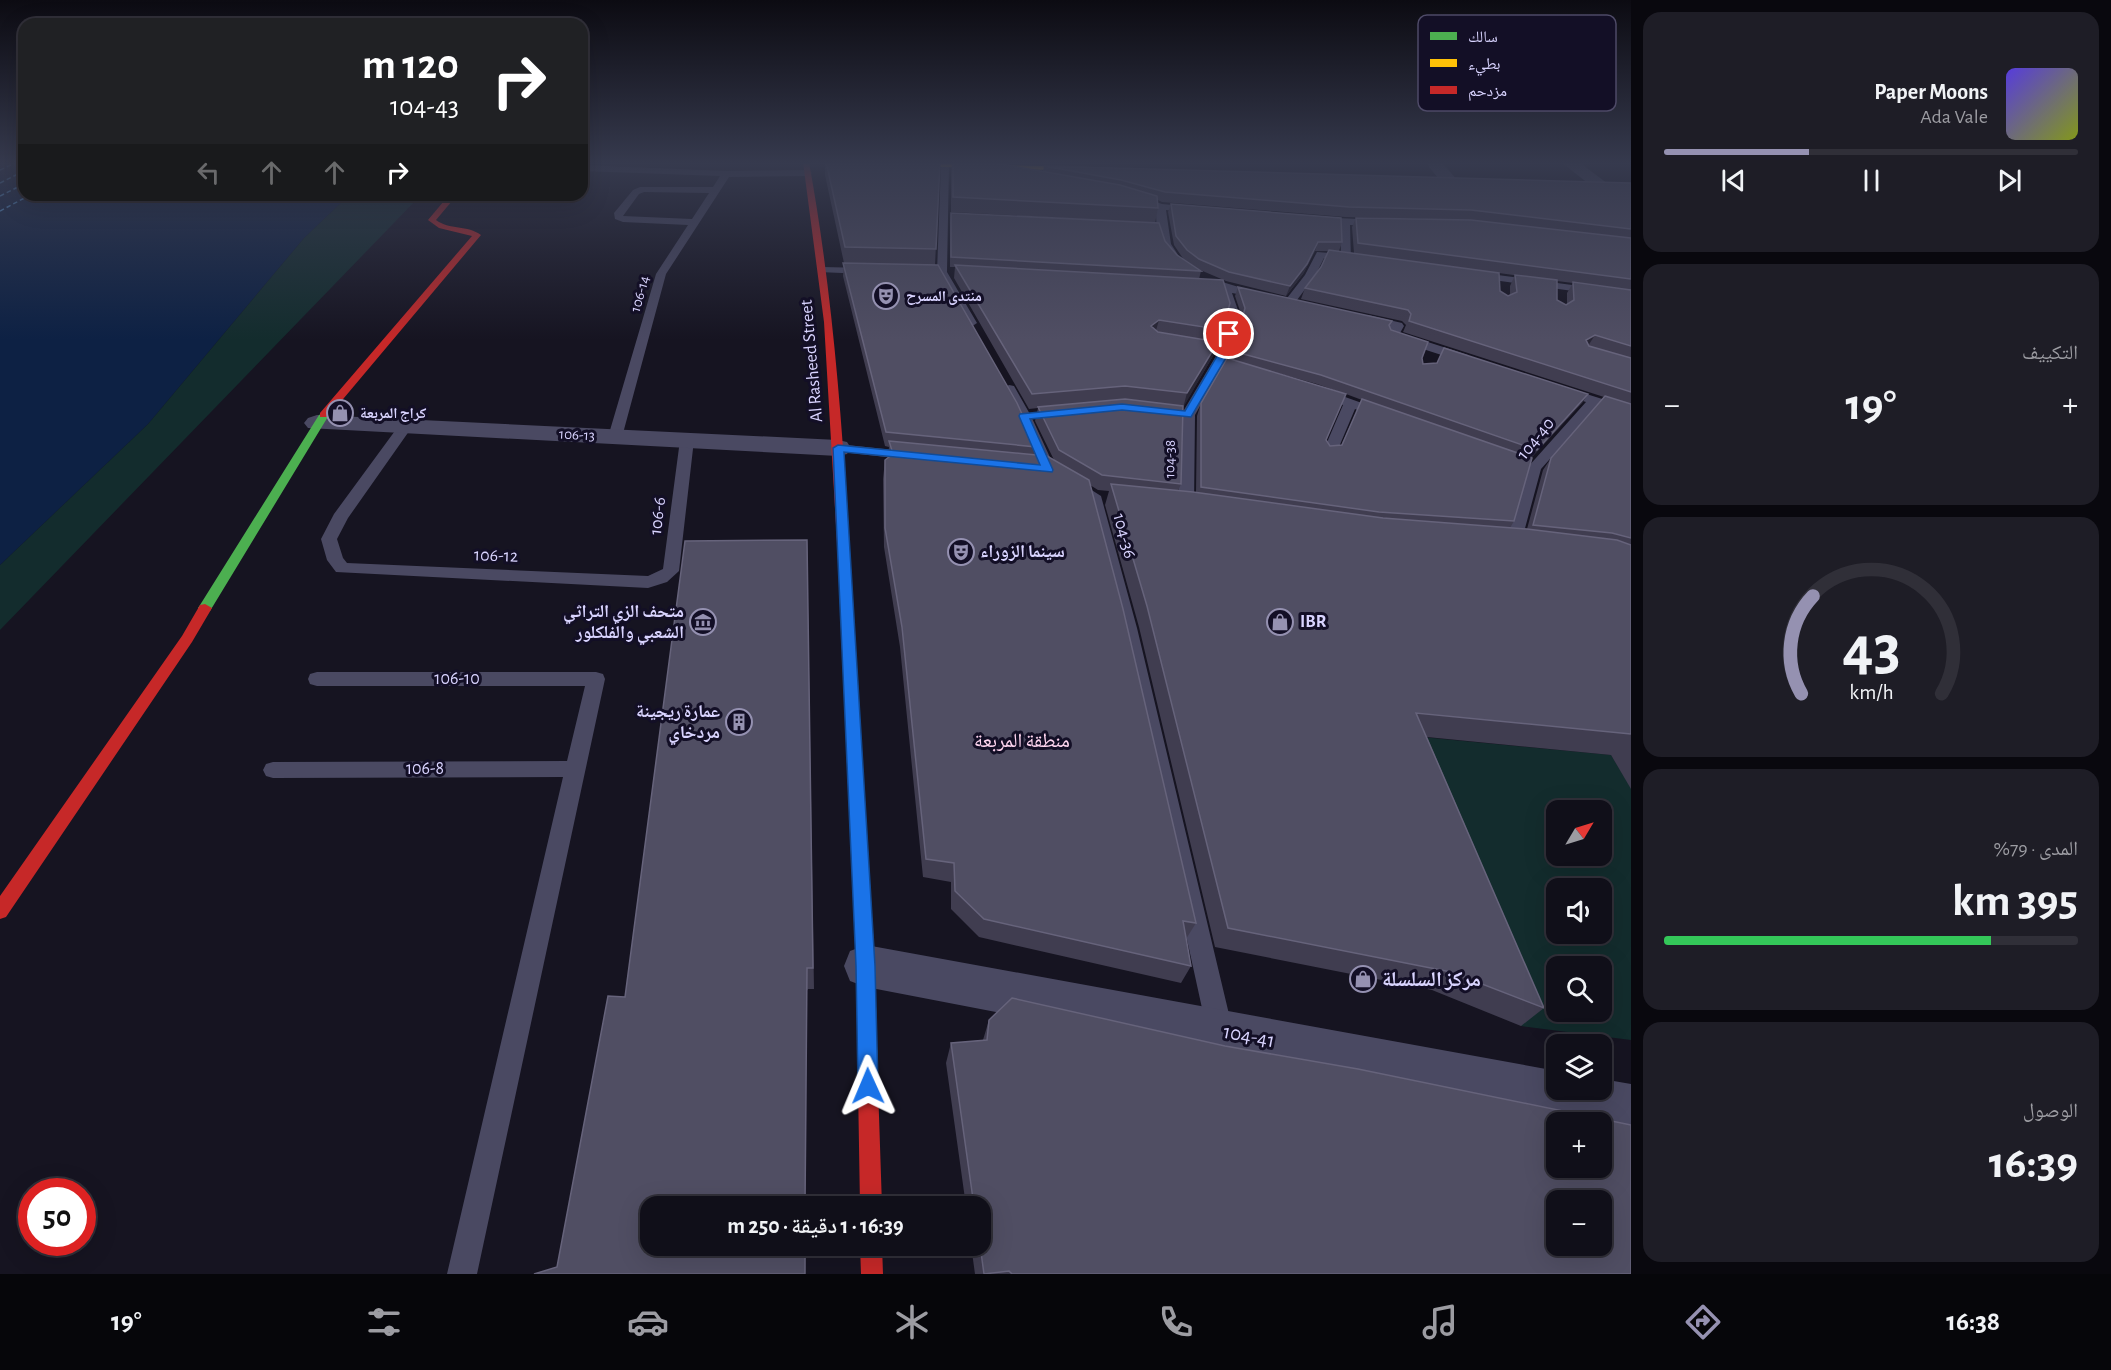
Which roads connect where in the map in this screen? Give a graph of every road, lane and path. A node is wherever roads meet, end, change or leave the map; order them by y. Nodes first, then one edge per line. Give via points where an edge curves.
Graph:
1 (433, 221) edge
2 (680, 221) edge
3 (818, 221) edge
4 (949, 221) edge
5 (1157, 221) edge
6 (1338, 221) edge
7 (693, 222) joint
8 (1345, 222) junction
9 (1389, 223) edge
10 (822, 270) junction
11 (882, 271) edge
12 (1465, 273) edge
13 (1559, 285) junction
14 (1190, 286) edge
15 (1225, 288) junction
16 (1631, 296) edge
17 (1559, 302) edge
18 (1355, 316) edge
19 (977, 334) edge
20 (1480, 364) edge
21 (1001, 375) edge
22 (1548, 386) edge
23 (1311, 389) edge
24 (1594, 401) junction
25 (1350, 404) junction
26 (1631, 412) edge
27 (1392, 419) edge
28 (317, 423) junction
29 (405, 427) junction
30 (615, 437) junction
31 (687, 440) junction
32 (838, 448) junction
33 (1329, 454) edge
34 (931, 458) edge
35 (1186, 506) edge
36 (1513, 543) edge
37 (648, 582) joint
38 (317, 679) dead end
39 (576, 768) junction
40 (273, 770) dead end
41 (0, 911) edge
42 (866, 966) junction
43 (1220, 1030) junction
44 (1631, 1109) edge
45 (871, 1196) edge
46 (872, 1256) edge
47 (462, 1274) edge
48 (872, 1274) edge

1 - 28 street via 443,228 468,230 477,235
2 - 7 lane
3 - 10 street, Al Rasheed Street
4 - 19 lane via 942,272
5 - 15 lane via 1155,228 1170,257
6 - 8 lane
7 - 30 lane, 106-14 via 661,274
8 - 9 lane
8 - 15 lane via 1353,259 1322,254 1310,276 1284,300
10 - 11 lane
10 - 32 street, Al Rasheed Street
12 - 13 lane via 1501,284
13 - 16 lane
13 - 17 lane
14 - 15 lane
15 - 35 lane, 104-38 via 1234,316 1221,357 1182,414
18 - 20 lane via 1398,326 1393,335 1432,354
21 - 43 lane, 104-36 via 1030,416 1042,469 1099,496
22 - 24 lane
23 - 25 lane
24 - 26 lane
24 - 36 lane, 104-40 via 1528,466
25 - 27 lane
25 - 33 lane
28 - 29 street, 106-13
28 - 41 street via 187,639
29 - 30 street, 106-13
29 - 37 lane, 106-12 via 340,517 329,539 335,560 342,568
30 - 31 street, 106-13
31 - 32 street, 106-13
31 - 37 lane, 106-6 via 671,571
32 - 34 lane
32 - 42 street, Al Rasheed Street
38 - 39 lane, 106-10 via 596,679
39 - 40 lane, 106-8
39 - 47 lane
42 - 43 street, 104-41
42 - 45 street, Al Rasheed Street
43 - 44 street, 104-41
46 - 48 street

